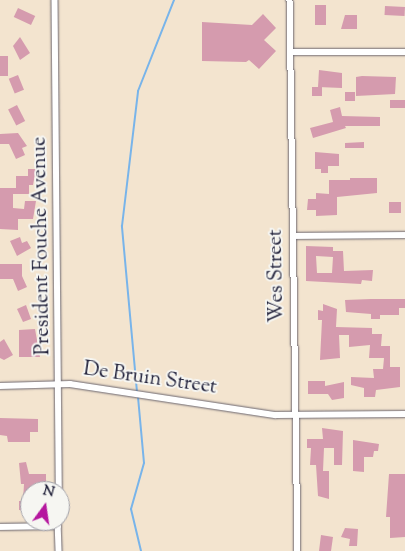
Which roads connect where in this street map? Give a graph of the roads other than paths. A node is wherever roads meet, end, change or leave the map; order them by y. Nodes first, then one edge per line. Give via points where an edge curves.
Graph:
1 (55, 0) edge
2 (290, 0) edge
3 (291, 52) junction
4 (405, 52) edge
5 (293, 236) junction
6 (405, 236) edge
7 (60, 383) junction
8 (0, 386) edge
9 (295, 414) junction
10 (405, 414) edge
11 (59, 481) edge
12 (20, 526) edge
13 (0, 527) edge
14 (58, 531) edge
15 (59, 551) edge
16 (298, 551) edge

1 - 7 street, President Fouche Avenue
2 - 3 street, Wes Street
3 - 4 street
3 - 5 street, Wes Street
5 - 6 street
5 - 9 street, Wes Street
7 - 8 street, De Bruin Street
7 - 9 street, De Bruin Street via 276,415
7 - 11 street, President Fouche Avenue
9 - 10 street, De Bruin Street
9 - 16 street, Wes Street
12 - 13 street
14 - 15 street

